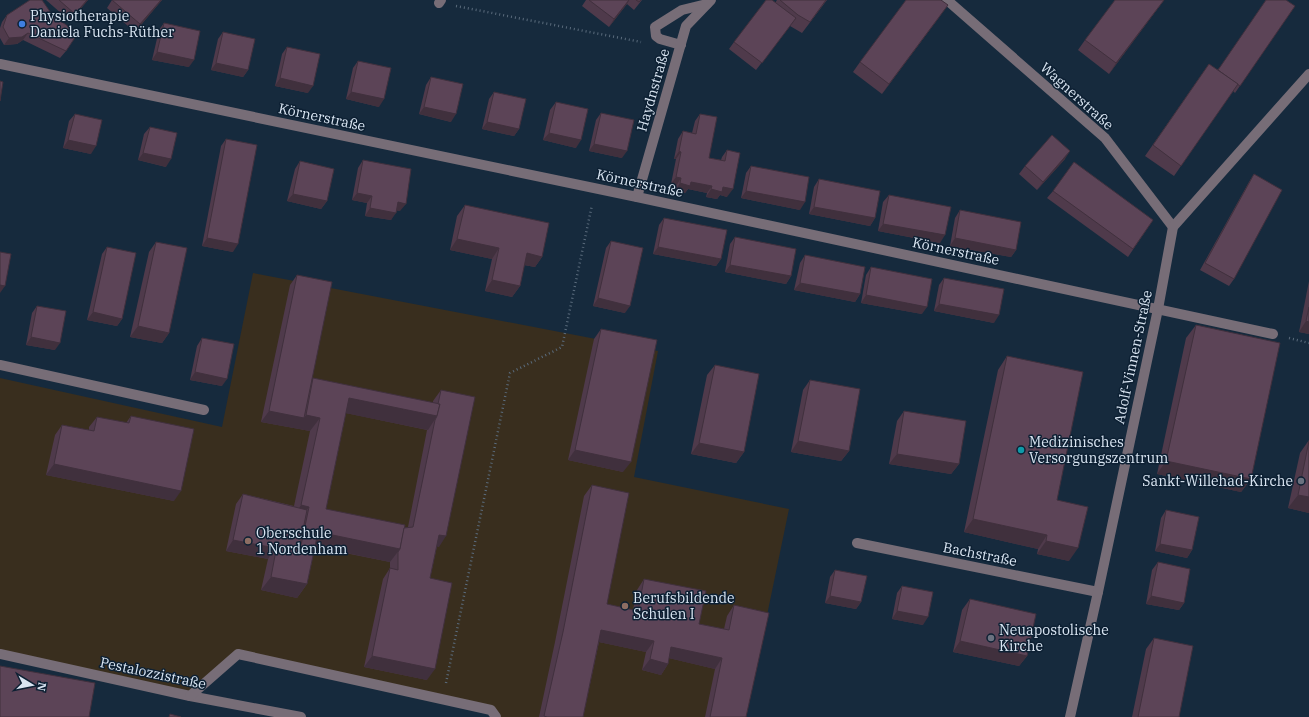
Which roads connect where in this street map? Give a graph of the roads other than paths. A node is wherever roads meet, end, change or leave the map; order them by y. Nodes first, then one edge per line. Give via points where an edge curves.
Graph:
1 (947, 0) edge
2 (709, 2) edge
3 (681, 45) junction
4 (0, 64) edge
5 (1309, 74) edge
6 (637, 197) junction
7 (1173, 227) junction
8 (1158, 309) junction
9 (1273, 334) road end
10 (0, 365) edge
11 (204, 410) dead end
12 (857, 543) dead end
13 (1098, 592) junction
14 (0, 654) edge
15 (190, 696) junction
16 (301, 717) edge
17 (496, 717) edge
18 (1070, 717) edge

1 - 7 street, Wagnerstraße via 1105,138
2 - 3 street, Haydnstraße via 686,26
2 - 3 street via 682,10 655,28 656,36
3 - 6 street, Haydnstraße
4 - 6 street, Körnerstraße
5 - 7 street
6 - 8 street, Körnerstraße
7 - 8 street, Adolf-Vinnen-Straße
8 - 9 street, Körnerstraße
8 - 13 street, Adolf-Vinnen-Straße
10 - 11 street
12 - 13 street, Bachstraße
13 - 18 street, Adolf-Vinnen-Straße
14 - 15 street, Pestalozzistraße
15 - 16 street, Pestalozzistraße
15 - 17 street via 238,654 491,710

